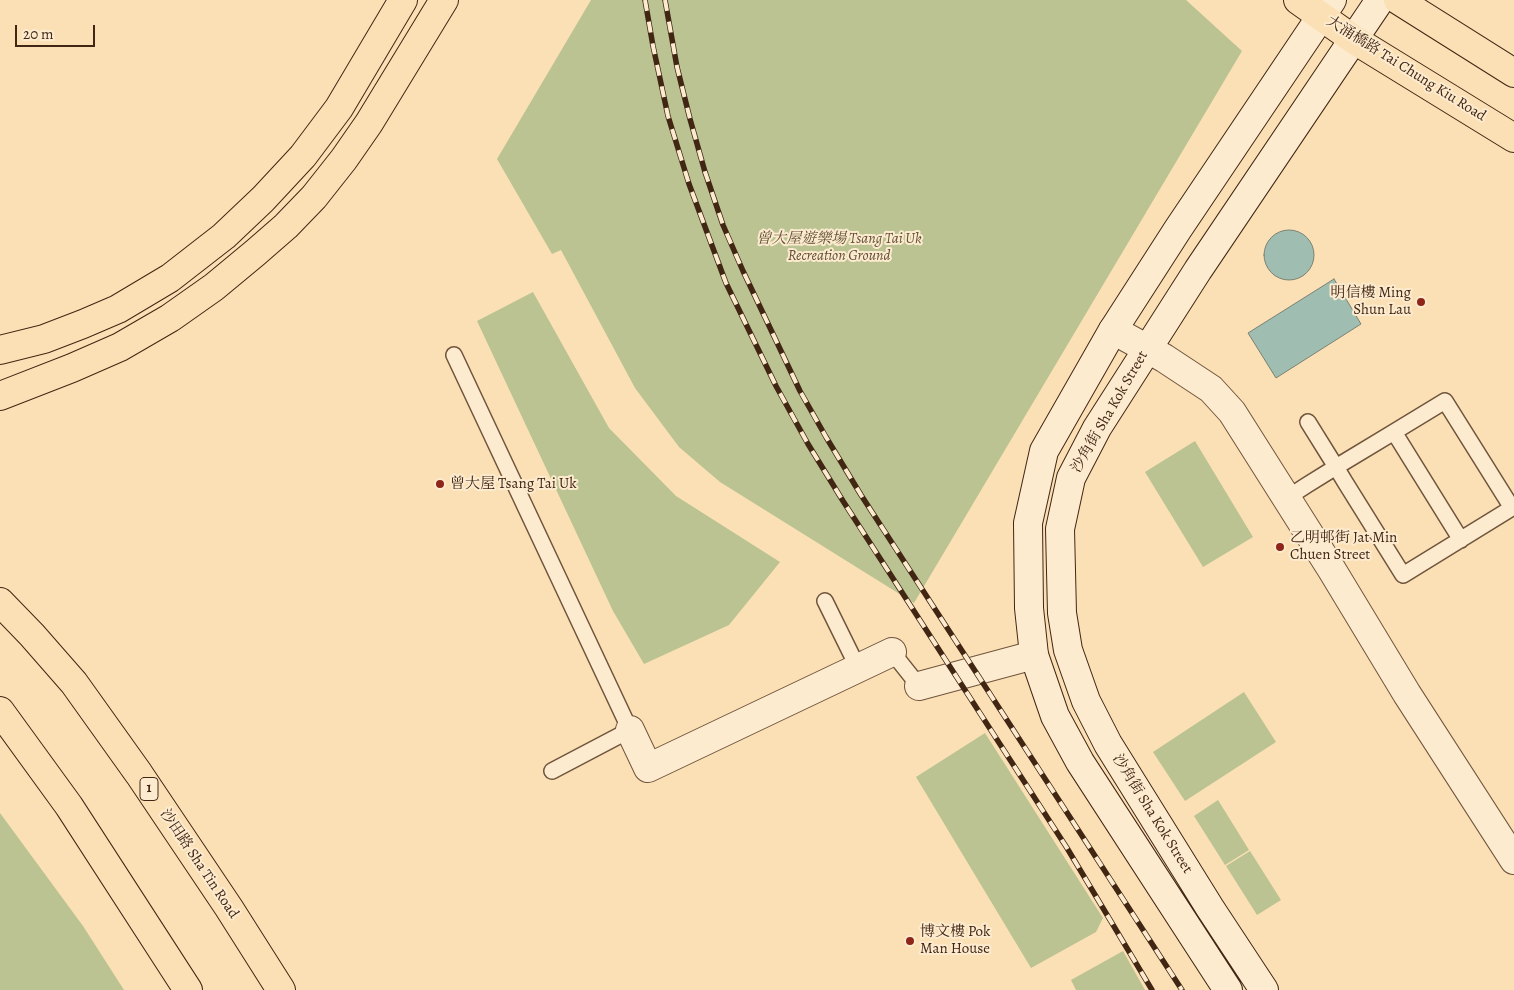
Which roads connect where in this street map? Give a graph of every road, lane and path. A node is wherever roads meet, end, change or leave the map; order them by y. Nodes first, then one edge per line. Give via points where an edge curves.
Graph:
1 (403, 0) edge
2 (444, 0) edge
3 (1298, 0) edge
4 (1397, 1) edge
5 (1327, 8) edge
6 (1353, 40) junction
7 (1514, 73) edge
8 (1514, 138) edge
9 (1113, 330) junction
10 (1147, 348) junction
11 (0, 350) edge
12 (454, 355) dead end
13 (0, 396) edge
14 (1308, 422) dead end
15 (1394, 432) junction
16 (1336, 467) junction
17 (1287, 498) junction
18 (1461, 540) junction
19 (826, 601) dead end
20 (0, 602) edge
21 (892, 652) joint
22 (1034, 655) junction
23 (858, 668) junction
24 (919, 686) joint
25 (0, 711) edge
26 (630, 730) junction
27 (552, 771) dead end
28 (1514, 860) edge
29 (188, 990) edge
30 (281, 990) edge
31 (1228, 990) edge
32 (1264, 990) edge

1 - 11 main road via 339,108 308,149 224,236 170,278 118,309 44,339
2 - 13 main road via 344,159 286,226 214,287 170,318 120,347
3 - 5 main road, 大涌橋路 Tai Chung Kiu Road
4 - 6 main road, 沙角街 Sha Kok Street
4 - 7 main road
5 - 6 main road, 大涌橋路 Tai Chung Kiu Road
5 - 9 main road, 沙角街 Sha Kok Street
6 - 8 main road, 大涌橋路 Tai Chung Kiu Road
6 - 10 main road, 沙角街 Sha Kok Street
9 - 10 main road
9 - 22 main road, 沙角街 Sha Kok Street via 1044,451 1028,523 1029,608
10 - 17 main road via 1211,389 1222,400
10 - 32 main road, 沙角街 Sha Kok Street via 1097,428 1071,478 1060,529 1062,613 1086,701 1108,744
12 - 26 lane
14 - 16 lane
15 - 16 lane
15 - 18 lane
15 - 18 lane via 1445,401 1512,508
16 - 17 lane
16 - 18 lane via 1403,575
17 - 28 main road
19 - 23 lane
20 - 30 main road, 沙田路 Sha Tin Road / 1 via 74,684 197,861
21 - 23 main road
21 - 24 lane
22 - 24 main road
22 - 31 main road, 沙角街 Sha Kok Street via 1055,716 1080,762
23 - 26 main road via 648,768
25 - 29 main road via 70,806
26 - 27 lane

